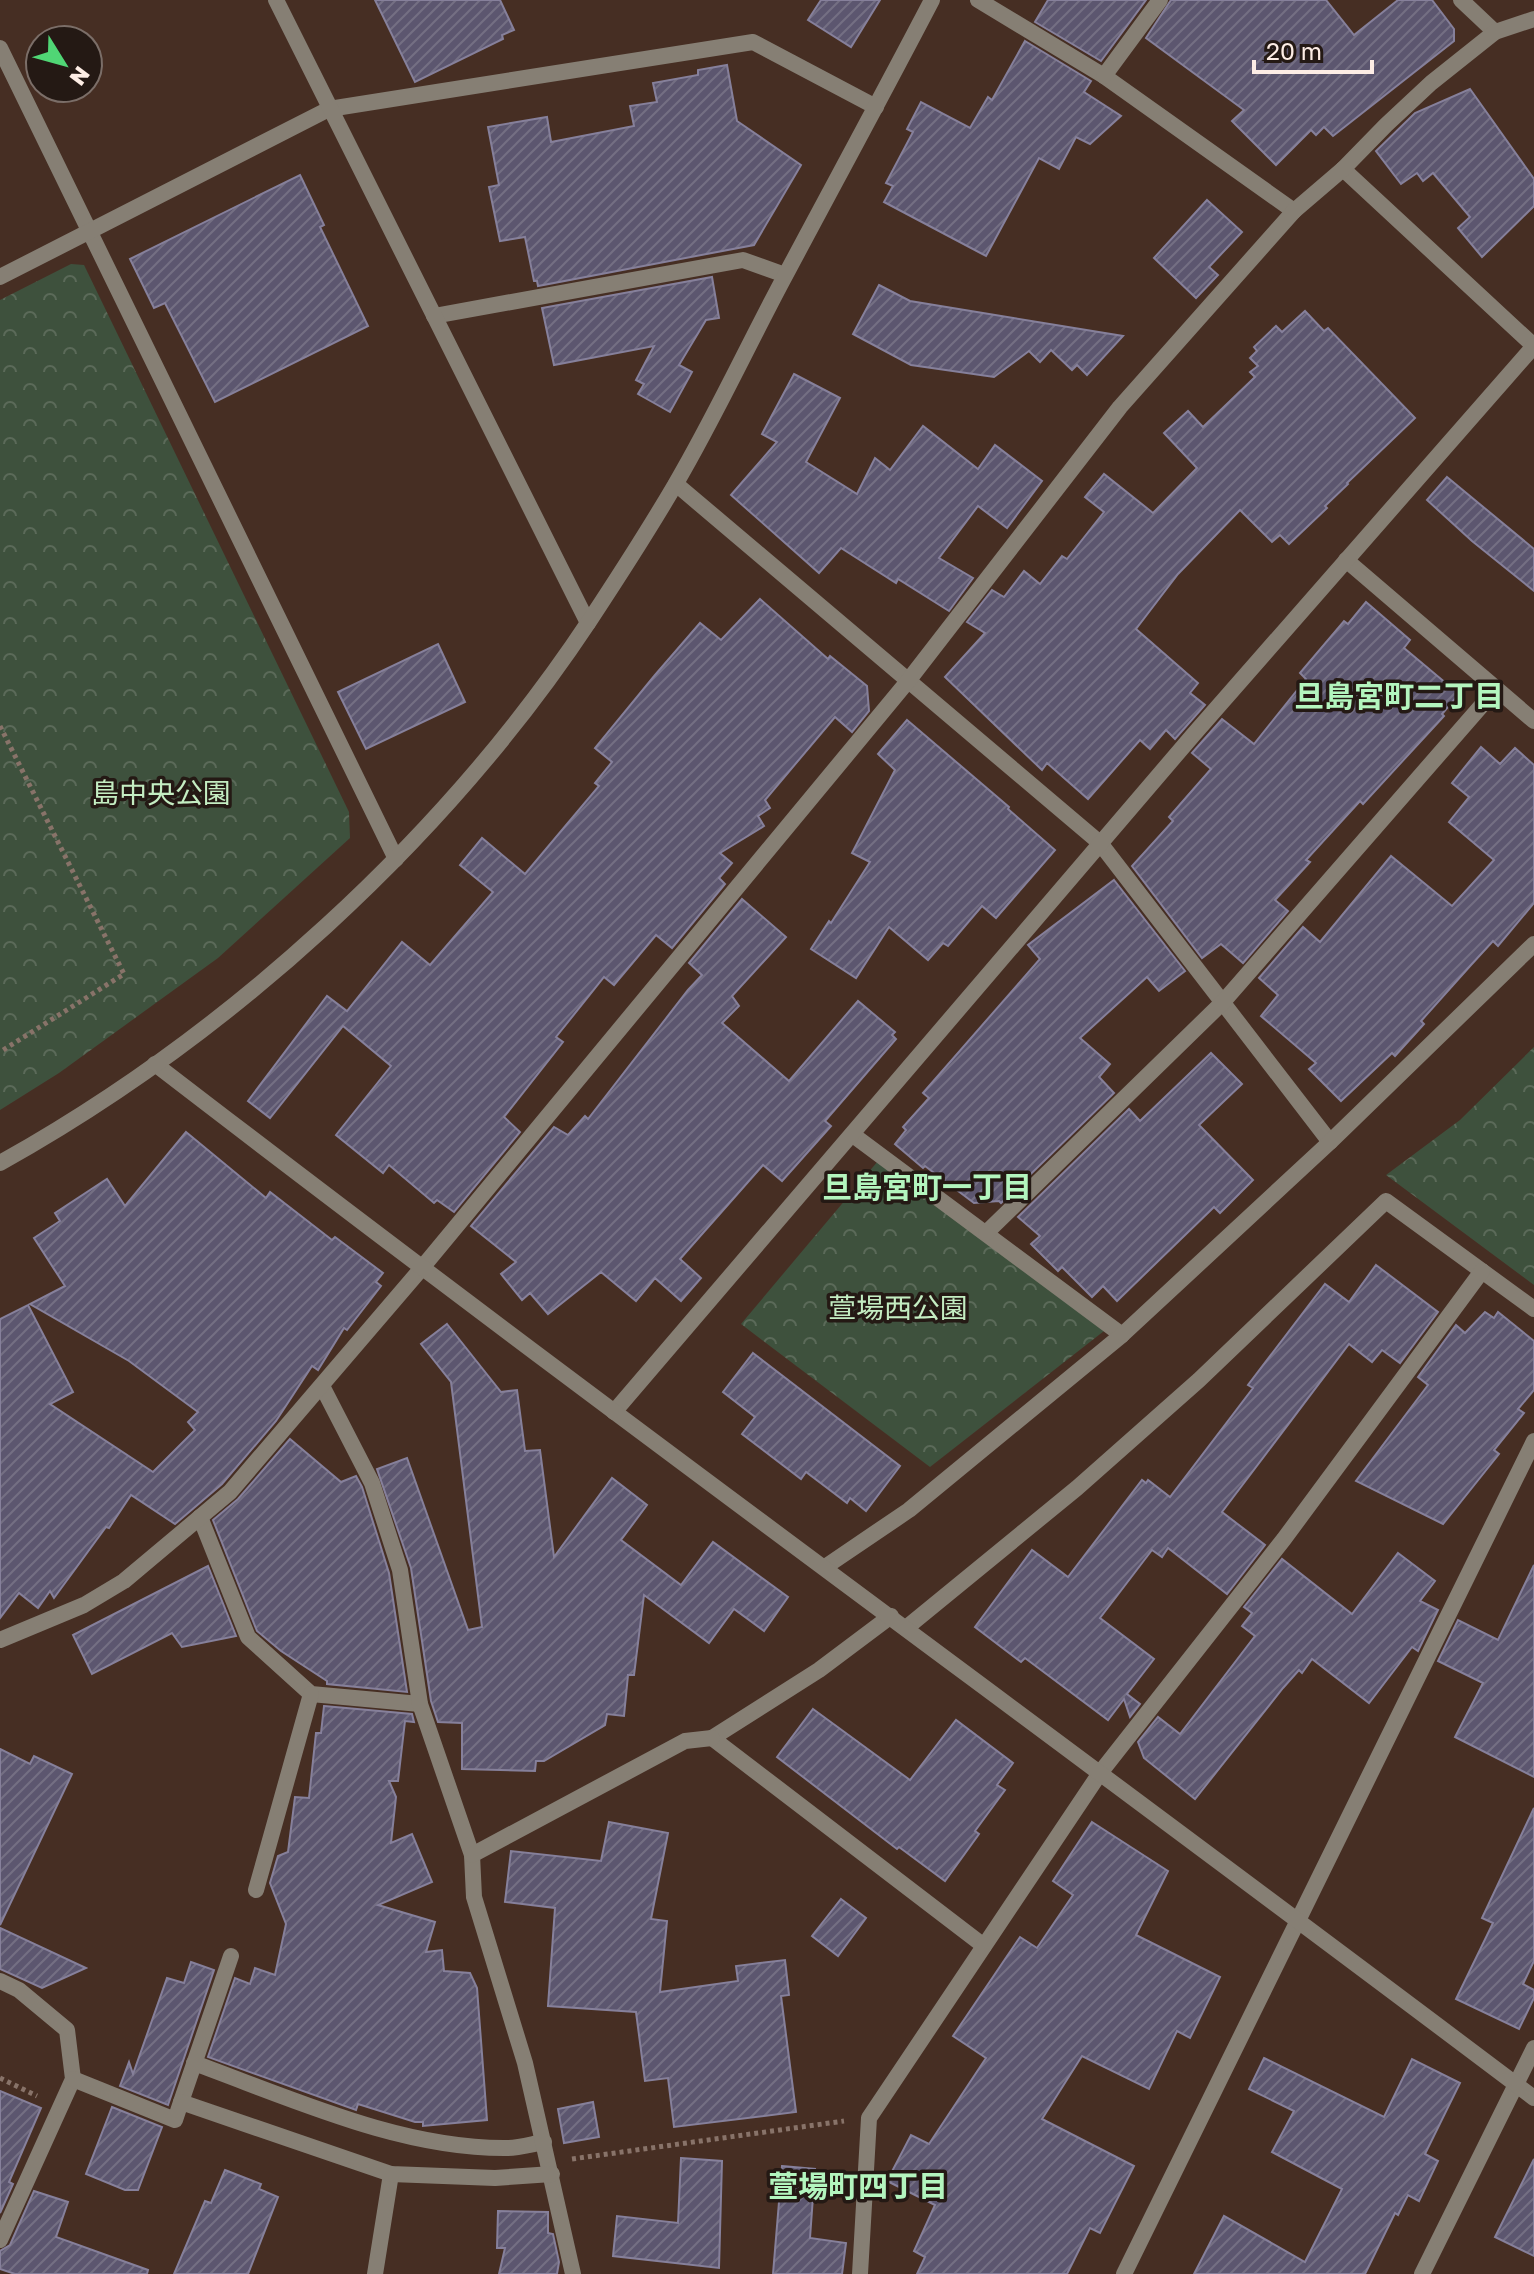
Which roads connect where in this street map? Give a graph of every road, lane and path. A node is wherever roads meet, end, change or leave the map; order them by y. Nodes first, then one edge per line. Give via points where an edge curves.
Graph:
1 (276, 0) edge
2 (932, 0) edge
3 (978, 0) edge
4 (1160, 0) edge
5 (1461, 0) edge
6 (1534, 19) edge
7 (1495, 32) junction
8 (0, 48) edge
9 (1104, 76) junction
10 (876, 107) junction
11 (329, 109) junction
12 (1343, 169) junction
13 (1294, 211) junction
14 (88, 232) junction
15 (785, 275) junction
16 (0, 277) edge
17 (434, 316) junction
18 (676, 484) junction
19 (1346, 560) junction
20 (588, 623) junction
21 (908, 681) junction
22 (1496, 689) junction
23 (1534, 721) edge
24 (0, 726) edge
25 (1100, 843) junction
26 (396, 859) junction
27 (1534, 944) edge
28 (1223, 1002) junction
29 (0, 1052) edge
30 (155, 1064) junction
31 (853, 1135) junction
32 (1330, 1142) junction
33 (0, 1163) edge
34 (986, 1233) junction
35 (421, 1269) junction
36 (1482, 1271) junction
37 (1534, 1309) edge
38 (1122, 1335) junction
39 (322, 1386) junction
40 (614, 1412) junction
41 (1534, 1441) edge
42 (200, 1517) junction
43 (825, 1567) junction
44 (891, 1616) junction
45 (906, 1628) junction
46 (0, 1640) edge
47 (311, 1694) junction
48 (420, 1704) junction
49 (712, 1738) junction
50 (1100, 1773) junction
51 (472, 1855) junction
52 (256, 1890) dead end
53 (1300, 1921) junction
54 (984, 1946) junction
55 (231, 1956) dead end
56 (0, 1981) edge
57 (1534, 2048) edge
58 (194, 2063) junction
59 (0, 2078) edge
60 (73, 2079) junction
61 (1516, 2085) junction
62 (1534, 2098) edge
63 (181, 2102) junction
64 (60, 2106) junction
65 (869, 2118) junction
66 (544, 2142) junction
67 (550, 2168) junction
68 (391, 2174) junction
69 (0, 2240) edge
70 (375, 2274) edge
71 (573, 2274) edge
72 (860, 2274) edge
73 (1124, 2274) edge
74 (1422, 2274) edge

1 - 11 street
2 - 10 street
3 - 9 street
4 - 9 street
5 - 7 street
6 - 7 street
7 - 12 street via 1431,83
8 - 14 street
9 - 13 street
10 - 11 street via 753,42
10 - 15 street
11 - 14 street
11 - 17 street
12 - 13 street
12 - 19 street via 1534,346
13 - 21 street via 1120,407
14 - 16 street
14 - 26 street
15 - 17 street via 743,260
15 - 18 street
17 - 20 street
18 - 20 street
18 - 21 street
19 - 22 street
19 - 25 street
20 - 26 street via 511,728
21 - 25 street
21 - 35 street
22 - 23 street
22 - 28 street
24 - 29 path via 124,974
25 - 28 street
25 - 31 street
26 - 30 street via 284,964
27 - 32 street
28 - 32 street
28 - 34 street
30 - 33 street
30 - 35 street
31 - 34 street
31 - 40 street
32 - 38 street
34 - 38 street
35 - 39 street
35 - 40 street
36 - 37 street
36 - 45 street via 1386,1201 1199,1380
36 - 50 street via 1284,1539
38 - 43 street via 909,1510
39 - 42 street via 230,1492
39 - 48 street via 372,1483 400,1570
40 - 43 street
41 - 53 street
42 - 46 street via 124,1581 84,1605
42 - 47 street via 248,1637
43 - 44 street
44 - 45 street
44 - 49 street via 819,1670
45 - 50 street
47 - 48 street
47 - 52 street
48 - 51 street
49 - 51 street via 685,1741
49 - 54 street
50 - 53 street
50 - 54 street
51 - 66 street via 474,1897
53 - 61 street
53 - 73 street
54 - 65 street
55 - 58 street
56 - 60 street via 67,2030
57 - 61 street
58 - 63 street
58 - 66 street via 369,2127 468,2146 510,2149
59 - 64 path
60 - 63 street via 175,2120
60 - 64 street
61 - 62 street
61 - 74 street
63 - 68 street
64 - 69 street
65 - 67 path
65 - 72 street
66 - 67 street
67 - 68 street via 495,2178
67 - 71 street
68 - 70 street

